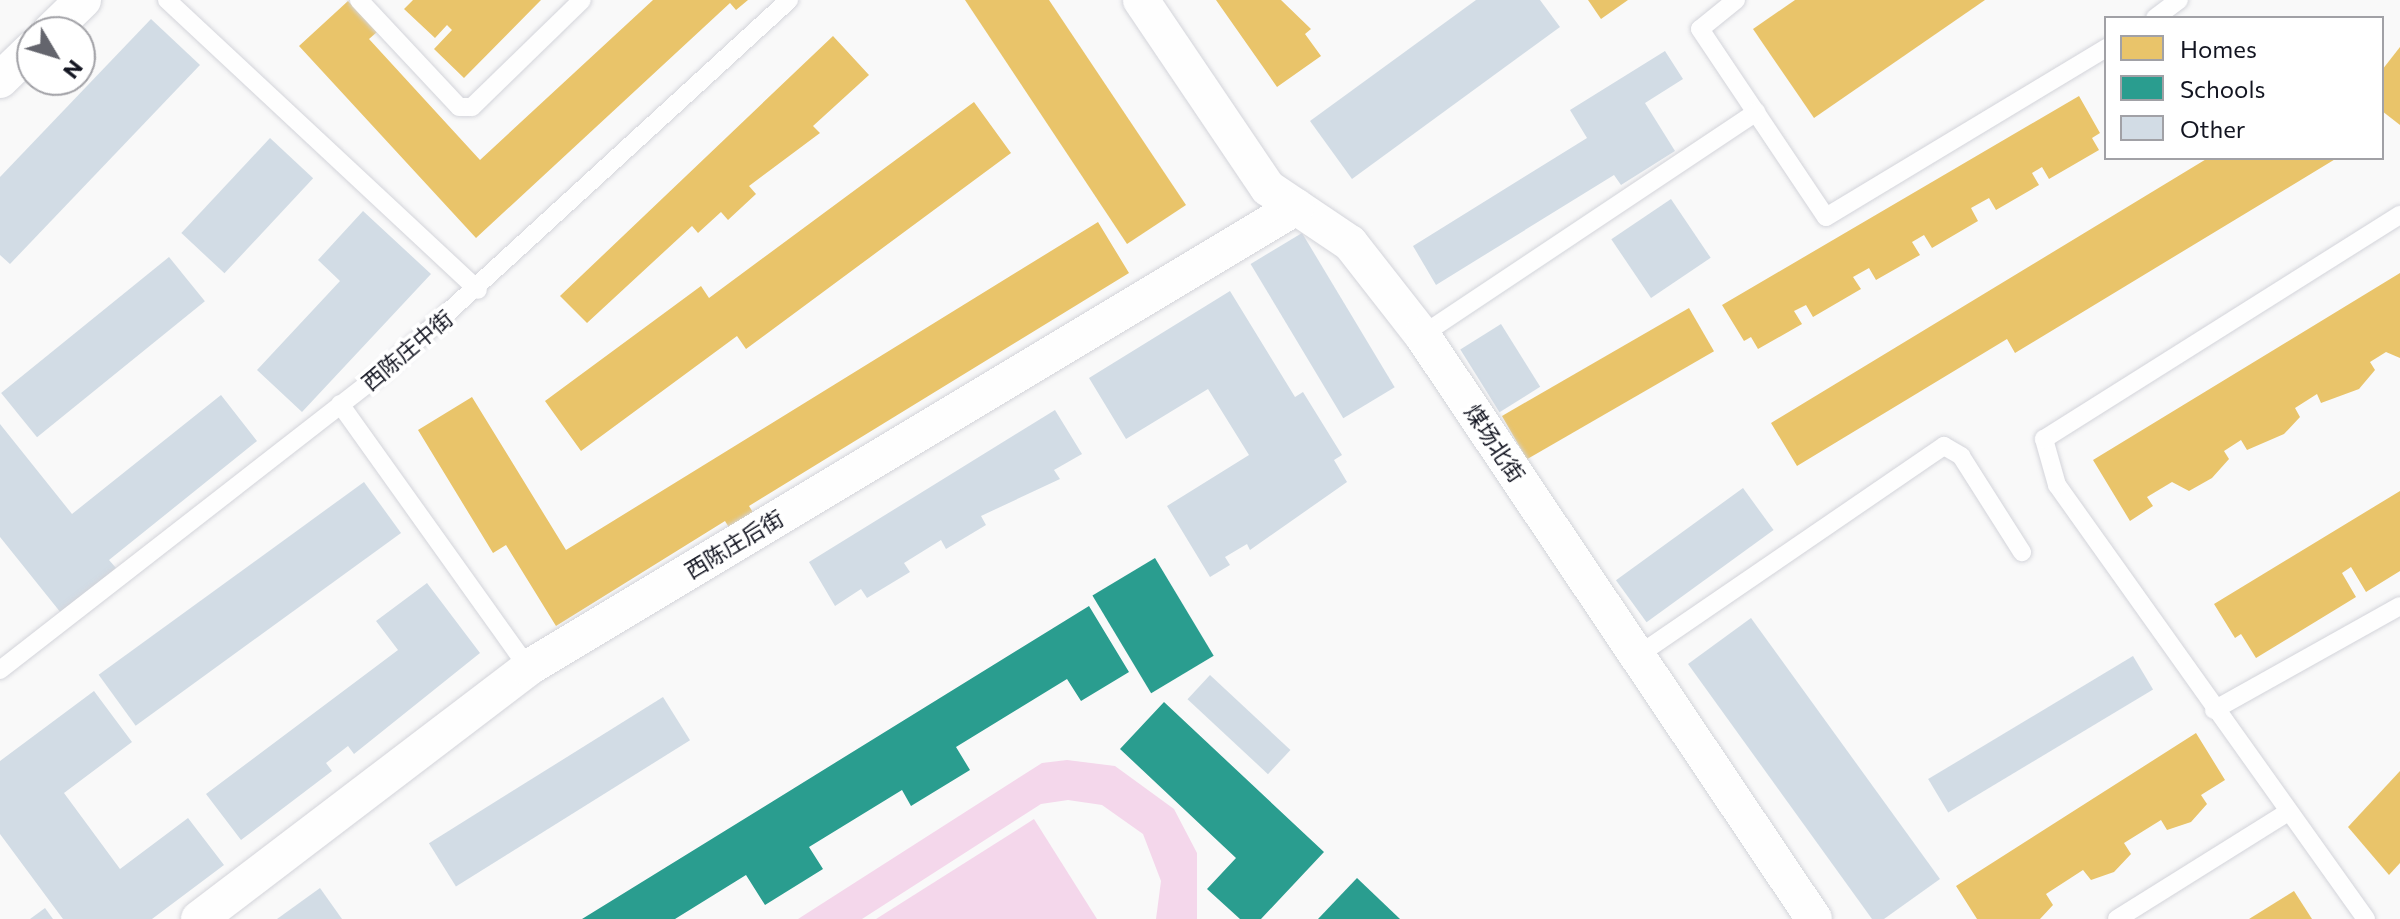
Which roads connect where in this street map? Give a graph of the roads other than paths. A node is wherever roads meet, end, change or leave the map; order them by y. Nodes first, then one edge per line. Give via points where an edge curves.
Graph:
1 (83, 0) edge
2 (167, 0) edge
3 (359, 0) edge
4 (582, 0) edge
5 (789, 0) edge
6 (1141, 0) edge
7 (1736, 0) edge
8 (2179, 0) edge
9 (66, 16) edge
10 (2158, 16) edge
11 (2104, 49) edge
12 (16, 64) edge
13 (0, 80) edge
14 (1756, 112) junction
15 (1296, 207) junction
16 (2400, 215) edge
17 (478, 290) junction
18 (1422, 335) junction
19 (340, 404) junction
20 (2022, 552) dead end
21 (2400, 606) edge
22 (1637, 656) junction
23 (528, 668) junction
24 (0, 670) edge
25 (2214, 710) junction
26 (2288, 812) junction
27 (199, 919) edge
28 (1814, 919) edge
29 (2117, 919) edge
30 (2366, 919) edge

1 - 9 street
2 - 17 lane
3 - 4 lane via 459,107 472,107
5 - 17 lane, 西陈庄中街
6 - 15 street, 煤场北街 via 1268,188
7 - 14 lane via 1700,29
8 - 10 lane
11 - 14 lane via 1826,217
12 - 13 street
14 - 18 lane
15 - 18 street, 煤场北街 via 1350,243
15 - 23 street, 西陈庄后街
16 - 25 lane via 2044,439 2057,485
17 - 19 lane, 西陈庄中街
18 - 22 street, 煤场北街
19 - 23 lane
19 - 24 lane, 西陈庄中街
20 - 22 lane via 1961,456 1944,446
21 - 25 lane
22 - 28 street, 煤场北街
23 - 27 street, 西陈庄后街
25 - 26 lane
26 - 29 lane
26 - 30 lane

